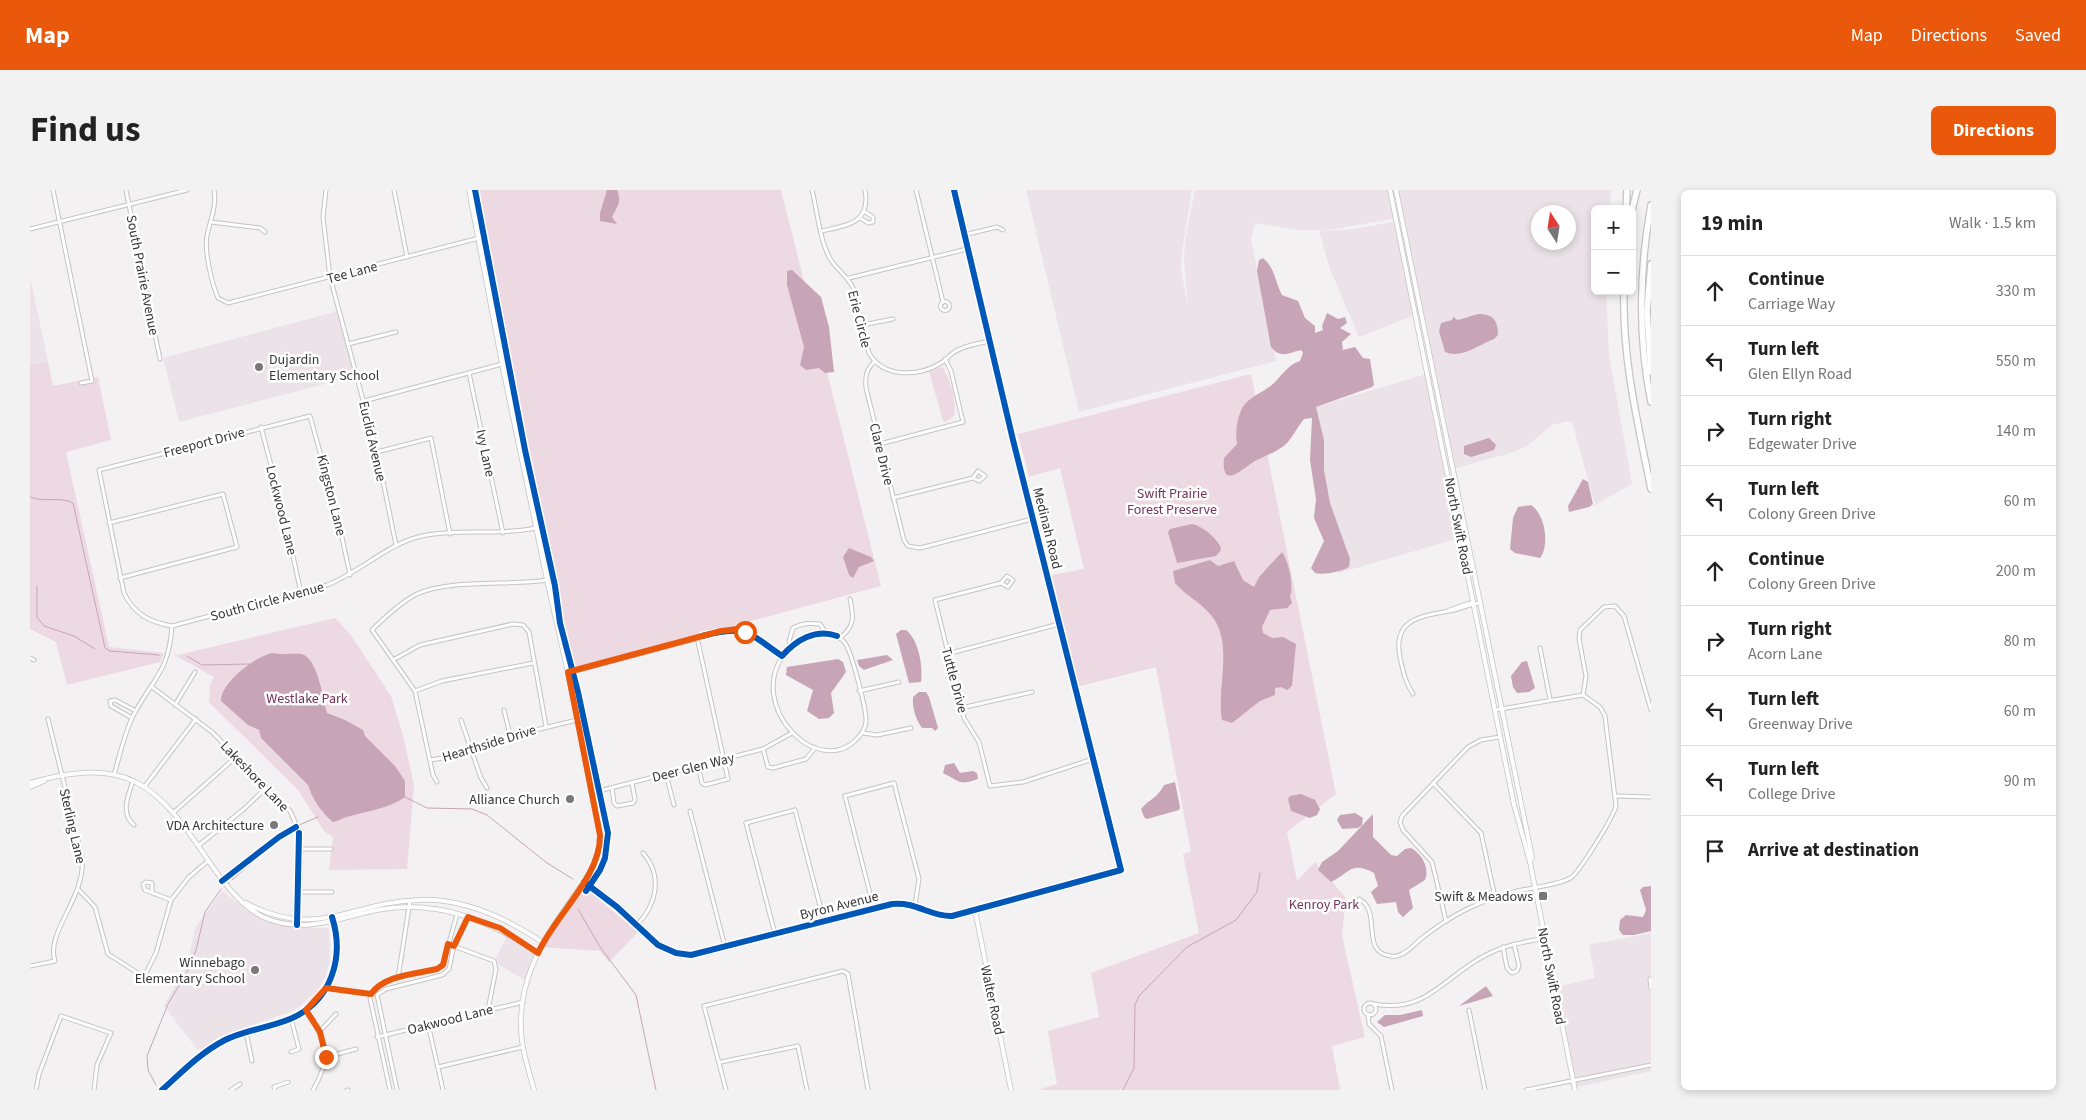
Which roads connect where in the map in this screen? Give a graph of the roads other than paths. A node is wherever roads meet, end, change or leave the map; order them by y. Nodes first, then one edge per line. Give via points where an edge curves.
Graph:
1 (53, 190) edge
2 (126, 190) edge
3 (187, 190) edge
4 (214, 190) edge
5 (326, 190) edge
6 (394, 190) edge
7 (469, 190) edge
8 (812, 190) edge
9 (865, 190) edge
10 (916, 190) edge
11 (954, 190) edge
12 (1390, 190) edge
13 (1396, 190) edge
14 (1627, 190) edge
15 (1638, 190) edge
16 (129, 204) junction
17 (1626, 205) edge
18 (1634, 205) edge
19 (1651, 205) edge
20 (865, 212) junction
21 (860, 218) junction
22 (59, 222) junction
23 (211, 222) junction
24 (30, 229) edge
25 (1003, 230) dead end
26 (822, 231) junction
27 (265, 232) dead end
28 (964, 235) junction
29 (479, 238) junction
30 (967, 249) junction
31 (407, 257) junction
32 (932, 257) junction
33 (1651, 264) edge
34 (330, 277) junction
35 (848, 278) junction
36 (1623, 295) edge
37 (943, 302) dead end
38 (893, 319) dead end
39 (862, 325) junction
40 (396, 332) dead end
41 (989, 341) junction
42 (348, 344) junction
43 (160, 359) dead end
44 (945, 360) junction
45 (874, 362) junction
46 (502, 364) junction
47 (1651, 372) edge
48 (469, 373) junction
49 (81, 383) dead end
50 (364, 401) junction
51 (1651, 402) edge
52 (310, 416) joint
53 (261, 428) junction
54 (880, 444) junction
55 (377, 452) junction
56 (973, 478) dead end
57 (1651, 490) edge
58 (893, 498) junction
59 (1032, 519) junction
60 (109, 523) junction
61 (536, 528) junction
62 (502, 533) junction
63 (450, 534) junction
64 (396, 545) junction
65 (350, 575) junction
66 (120, 578) junction
67 (546, 580) junction
68 (1001, 583) dead end
69 (301, 593) junction
70 (850, 599) dead end
71 (1480, 603) junction
72 (1474, 604) junction
73 (1059, 624) junction
74 (172, 626) junction
75 (826, 632) junction
76 (697, 637) junction
77 (840, 638) junction
78 (791, 647) junction
79 (1540, 648) dead end
80 (947, 654) junction
81 (782, 656) junction
82 (30, 658) edge
83 (34, 660) dead end
84 (393, 660) junction
85 (533, 662) junction
86 (195, 672) dead end
87 (568, 672) junction
88 (899, 682) dead end
89 (152, 687) junction
90 (414, 690) junction
91 (860, 691) junction
92 (1032, 692) dead end
93 (1413, 694) dead end
94 (1583, 695) junction
95 (1550, 699) junction
96 (176, 704) junction
97 (961, 708) junction
98 (1502, 709) junction
99 (504, 710) dead end
100 (1495, 710) junction
101 (1651, 710) edge
102 (136, 711) junction
103 (132, 718) junction
104 (48, 719) dead end
105 (196, 719) junction
106 (461, 720) dead end
107 (577, 720) junction
108 (546, 726) junction
109 (911, 728) dead end
110 (792, 733) junction
111 (863, 733) junction
112 (510, 736) junction
113 (1500, 737) junction
114 (471, 748) junction
115 (815, 748) junction
116 (762, 749) junction
117 (236, 757) junction
118 (724, 759) junction
119 (1093, 759) junction
120 (430, 760) junction
121 (698, 766) junction
122 (666, 774) junction
123 (61, 775) junction
124 (114, 775) junction
125 (44, 780) junction
126 (133, 781) junction
127 (437, 782) dead end
128 (30, 783) edge
129 (632, 783) junction
130 (1433, 783) junction
131 (145, 786) junction
132 (30, 787) edge
133 (267, 787) junction
134 (487, 788) dead end
135 (612, 788) junction
136 (591, 793) junction
137 (1616, 796) junction
138 (1651, 797) edge
139 (674, 805) dead end
140 (690, 811) dead end
141 (174, 812) junction
142 (134, 825) dead end
143 (296, 827) junction
144 (198, 846) junction
145 (300, 849) junction
146 (331, 849) dead end
147 (643, 853) dead end
148 (208, 860) junction
149 (1530, 862) junction
150 (1120, 871) joint
151 (222, 880) junction
152 (584, 882) junction
153 (1535, 887) junction
154 (79, 890) junction
155 (152, 892) dead end
156 (298, 892) junction
157 (332, 892) dead end
158 (1495, 897) junction
159 (1359, 899) dead end
160 (171, 900) junction
161 (410, 901) junction
162 (915, 905) junction
163 (409, 907) junction
164 (874, 909) junction
165 (975, 910) junction
166 (457, 913) junction
167 (468, 917) junction
168 (333, 920) junction
169 (824, 921) junction
170 (1446, 921) junction
171 (297, 923) junction
172 (637, 925) junction
173 (775, 934) junction
174 (1545, 938) junction
175 (542, 942) junction
176 (448, 944) junction
177 (1514, 944) junction
178 (454, 946) junction
179 (725, 947) junction
180 (1503, 947) junction
181 (538, 953) junction
182 (30, 966) edge
183 (398, 978) junction
184 (1650, 979) edge
185 (326, 988) junction
186 (1651, 988) edge
187 (371, 994) junction
188 (523, 1002) junction
189 (1374, 1004) junction
190 (306, 1010) junction
191 (488, 1010) junction
192 (1469, 1010) dead end
193 (336, 1014) dead end
194 (1368, 1014) junction
195 (291, 1018) junction
196 (428, 1024) junction
197 (246, 1032) junction
198 (320, 1032) junction
199 (385, 1035) junction
200 (378, 1036) junction
201 (523, 1047) junction
202 (356, 1049) dead end
203 (292, 1052) dead end
204 (326, 1057) junction
205 (252, 1061) dead end
206 (720, 1062) junction
207 (1651, 1065) edge
208 (438, 1067) junction
209 (1574, 1081) junction
210 (288, 1082) dead end
211 (240, 1084) dead end
212 (36, 1090) edge
213 (94, 1090) edge
214 (162, 1090) edge
215 (231, 1090) edge
216 (275, 1090) edge
217 (313, 1090) edge
218 (390, 1090) edge
219 (397, 1090) edge
220 (443, 1090) edge
221 (534, 1090) edge
222 (726, 1090) edge
223 (808, 1090) edge
224 (868, 1090) edge
225 (1011, 1090) edge
226 (1392, 1090) edge
227 (1485, 1090) edge
228 (1526, 1090) edge
229 (1575, 1090) edge

1 - 22 street
2 - 16 street, South Prairie Avenue
3 - 16 street
4 - 23 street via 215,207
5 - 34 street, Euclid Avenue via 323,218
6 - 31 street
7 - 29 street
8 - 26 street, Erie Circle
9 - 20 street
10 - 32 street
11 - 28 street, Medinah Road
12 - 72 street, North Swift Road
13 - 71 street, North Swift Road
14 - 17 highway
15 - 18 highway
16 - 22 street
16 - 43 street, South Prairie Avenue
19 - 51 highway via 1641,314
20 - 21 street
20 - 21 street via 873,217 873,222
21 - 26 street
22 - 24 street
22 - 49 street via 92,380
23 - 27 street via 260,228
23 - 34 street, Tee Lane via 206,238 207,248 215,291 224,301 234,302
25 - 28 street via 996,227
26 - 35 street, Erie Circle via 831,260
28 - 30 street, Medinah Road
29 - 31 street, Tee Lane
29 - 46 street
30 - 32 street
30 - 41 street, Medinah Road
31 - 34 street, Tee Lane
32 - 35 street
32 - 37 street
33 - 47 highway via 1647,311
34 - 42 street, Euclid Avenue
35 - 39 street, Erie Circle
36 - 57 highway via 1630,378
38 - 39 street
39 - 45 street, Erie Circle
40 - 42 street
41 - 44 street, Erie Circle via 966,346
41 - 59 street, Medinah Road
42 - 50 street, Euclid Avenue
44 - 45 street, Erie Circle via 907,373 888,371
44 - 54 street via 951,371 963,422
45 - 54 street, Clare Drive via 865,377
46 - 48 street
46 - 61 street
48 - 50 street
48 - 62 street, Ivy Lane
50 - 55 street, Euclid Avenue
52 - 53 street, Freeport Drive
52 - 65 street, Kingston Lane
53 - 60 street, Freeport Drive via 99,470
53 - 69 street, Lockwood Lane
54 - 58 street, Clare Drive
55 - 63 street via 431,438
55 - 64 street, Euclid Avenue
56 - 58 street
58 - 59 street, Clare Drive via 904,540 910,546 920,548
59 - 73 street, Medinah Road
60 - 66 street
60 - 66 street via 223,494 237,547
61 - 62 street, South Circle Avenue
61 - 67 street
62 - 63 street, South Circle Avenue
63 - 64 street, South Circle Avenue via 422,536
64 - 65 street, South Circle Avenue
65 - 69 street, South Circle Avenue
66 - 74 street via 128,600 139,613 152,621
67 - 84 street via 466,584 424,592 411,598 372,630
67 - 87 street
68 - 80 street, Tuttle Drive via 935,600
69 - 74 street, South Circle Avenue
70 - 77 street via 854,616 852,626
71 - 72 street
71 - 98 street, North Swift Road
72 - 93 street via 1413,620 1404,627 1398,648 1404,677
72 - 100 street, North Swift Road
73 - 80 street
73 - 119 street, Medinah Road
74 - 89 street via 166,664
75 - 77 street
75 - 78 street via 811,635
75 - 78 street via 820,624 797,626 789,640
76 - 81 street via 737,629
76 - 87 street
76 - 118 street
77 - 91 street via 848,649
78 - 81 street
79 - 95 street
80 - 97 street, Tuttle Drive
81 - 110 street via 775,672 773,690 779,712
82 - 83 street
84 - 85 street via 420,645 513,624 523,625 529,632
84 - 90 street
85 - 90 street
85 - 108 street
86 - 96 street
87 - 107 street
88 - 91 street
89 - 96 street, Lakeshore Lane
89 - 102 street
90 - 120 street
91 - 111 street via 866,718
92 - 97 street
94 - 95 street
94 - 101 street via 1586,676 1580,630 1604,607 1615,606 1624,616
94 - 137 street via 1600,707 1605,716
95 - 98 street
96 - 105 street, Lakeshore Lane
97 - 119 street, Tuttle Drive via 979,742 990,786 1023,782
98 - 100 street
98 - 149 street, North Swift Road via 1532,857
99 - 112 street
100 - 113 street, North Swift Road
102 - 103 street
102 - 103 street via 115,700 110,702 111,706
103 - 124 street
104 - 123 street, Sterling Lane
105 - 117 street, Lakeshore Lane
105 - 131 street
106 - 114 street
107 - 108 street, Hearthside Drive
107 - 136 street
108 - 112 street, Hearthside Drive
109 - 111 street via 877,735
110 - 115 street
110 - 116 street, Deer Glen Way
111 - 115 street via 846,746 830,750
112 - 114 street, Hearthside Drive
113 - 130 street via 1473,743
113 - 149 street, North Swift Road
114 - 120 street, Hearthside Drive via 450,757
114 - 134 street
115 - 116 street via 806,759 773,768 765,763
116 - 118 street, Deer Glen Way
117 - 133 street, Lakeshore Lane
117 - 141 street
118 - 121 street, Deer Glen Way
118 - 121 street via 728,779 705,785
119 - 150 street, Medinah Road
120 - 127 street
121 - 122 street, Deer Glen Way
122 - 129 street, Deer Glen Way
122 - 139 street
123 - 124 street via 83,772
123 - 125 street
123 - 154 street, Sterling Lane via 82,856
124 - 126 street
125 - 128 street
125 - 132 street
126 - 131 street
126 - 142 street via 126,807 128,820
129 - 135 street, Deer Glen Way
129 - 135 street via 633,803 617,806
130 - 158 street via 1481,833
130 - 170 street via 1402,816 1400,824 1432,862
131 - 141 street
133 - 143 street, Lakeshore Lane via 287,807
133 - 144 street
135 - 136 street, Deer Glen Way
136 - 152 street via 600,845 598,856
137 - 138 street
137 - 153 street via 1610,820 1574,875
140 - 179 street
141 - 144 street
143 - 145 street, Lakeshore Lane
143 - 151 street via 279,836
144 - 148 street
145 - 146 street
145 - 156 street, Lakeshore Lane
147 - 172 street via 649,860 656,893 648,913
148 - 151 street
148 - 160 street
149 - 153 street, North Swift Road
150 - 165 street, Byron Avenue
151 - 171 street via 263,917
152 - 172 street, Byron Avenue
152 - 175 street
153 - 158 street
153 - 174 street, North Swift Road
154 - 160 street via 96,907 108,954 144,977 156,952
154 - 182 street, Sterling Lane via 52,946 55,961
155 - 160 street
156 - 157 street
156 - 171 street, Lakeshore Lane
158 - 170 street
159 - 170 street via 1370,910 1374,943 1386,955 1402,954
161 - 163 street
161 - 168 street via 391,903
161 - 175 street via 434,900 479,909
162 - 164 street, Byron Avenue via 897,903
162 - 164 street via 918,874 895,783 845,796
162 - 165 street, Byron Avenue via 945,916
163 - 166 street
163 - 168 street
163 - 183 street
164 - 169 street, Byron Avenue
165 - 225 street, Walter Road
166 - 167 street
166 - 176 street
167 - 178 street
167 - 181 street via 500,928
168 - 171 street
168 - 185 street via 337,956
169 - 173 street, Byron Avenue
169 - 173 street via 796,809 745,822
172 - 179 street, Byron Avenue via 658,945 679,954 697,954
173 - 179 street, Byron Avenue
174 - 177 street
174 - 209 street, North Swift Road
175 - 181 street
176 - 178 street
176 - 183 street via 443,965
177 - 180 street
177 - 180 street via 1518,966 1512,973
178 - 191 street via 494,961 496,969
178 - 199 street via 449,969 442,975 386,989 377,995
180 - 189 street via 1460,970 1421,1000 1397,1006
181 - 188 street via 528,975
183 - 187 street via 376,987
184 - 186 street
185 - 187 street
185 - 190 street
187 - 200 street
188 - 191 street, Oakwood Lane
188 - 201 street via 520,1024
189 - 194 street via 1375,1013
189 - 194 street via 1366,1006 1364,1010
190 - 195 street
190 - 198 street
191 - 196 street, Oakwood Lane
192 - 227 street
193 - 198 street
194 - 226 street via 1369,1024 1381,1036
195 - 197 street
195 - 203 street via 299,1044 299,1049
196 - 199 street, Oakwood Lane
196 - 208 street
197 - 205 street
197 - 214 street via 204,1052
198 - 204 street
199 - 200 street, Oakwood Lane
199 - 219 street
200 - 218 street
201 - 208 street
201 - 221 street
202 - 204 street
204 - 217 street via 324,1071
206 - 222 street
206 - 223 street via 798,1046
206 - 224 street via 704,1006 846,972
207 - 209 street
208 - 220 street
209 - 228 street
209 - 229 street, North Swift Road
210 - 216 street via 274,1087
211 - 215 street
212 - 213 street via 61,1016 111,1034 97,1065

